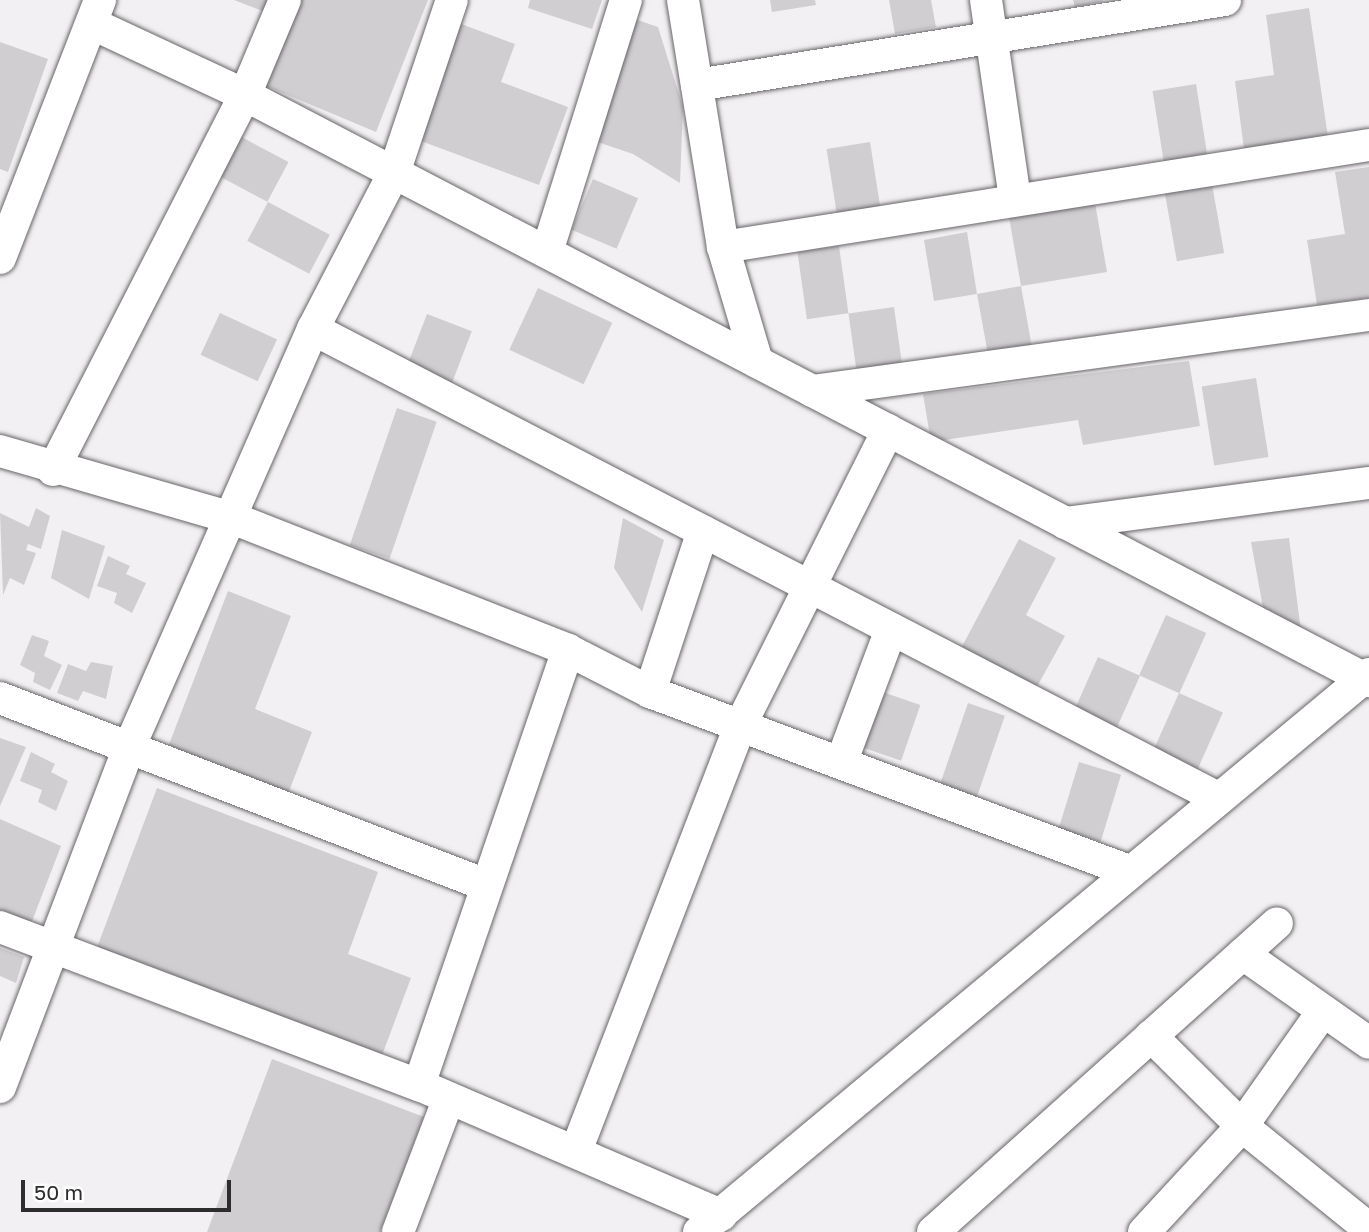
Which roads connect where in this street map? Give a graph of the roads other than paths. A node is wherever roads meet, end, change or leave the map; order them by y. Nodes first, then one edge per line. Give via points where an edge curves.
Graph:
1 (285, 0) edge
2 (452, 0) edge
3 (626, 0) edge
4 (683, 0) edge
5 (986, 0) edge
6 (1225, 0) edge
7 (1172, 4) edge
8 (97, 12) edge
9 (990, 35) junction
10 (696, 85) junction
11 (245, 95) junction
12 (1369, 145) edge
13 (394, 173) junction
14 (1015, 200) junction
15 (723, 247) junction
16 (547, 252) junction
17 (0, 258) edge
18 (1369, 315) edge
19 (313, 329) junction
20 (757, 362) junction
21 (812, 391) junction
22 (888, 430) junction
23 (0, 451) edge
24 (53, 470) junction
25 (1369, 483) edge
26 (232, 518) junction
27 (1065, 523) junction
28 (703, 531) junction
29 (812, 587) junction
30 (891, 629) junction
31 (568, 650) junction
32 (1367, 678) edge
33 (650, 692) junction
34 (0, 698) edge
35 (740, 726) junction
36 (129, 748) junction
37 (841, 763) junction
38 (1216, 797) junction
39 (1129, 871) junction
40 (486, 885) junction
41 (1277, 923) dead end
42 (0, 927) edge
43 (51, 947) junction
44 (1244, 954) junction
45 (1323, 1011) junction
46 (1151, 1036) junction
47 (1369, 1043) edge
48 (419, 1085) junction
49 (0, 1087) edge
50 (449, 1098) junction
51 (1242, 1126) junction
52 (576, 1151) junction
53 (710, 1224) edge
54 (1369, 1229) edge
55 (398, 1232) edge
56 (933, 1232) edge
57 (1144, 1232) edge

1 - 11 street
2 - 13 street
3 - 16 street
4 - 10 street
5 - 9 street
6 - 7 street
7 - 9 street
8 - 11 street
8 - 17 street
9 - 10 street
9 - 14 street
10 - 15 street
11 - 13 street
11 - 24 street
12 - 14 street
13 - 16 street
13 - 19 street
14 - 15 street
15 - 20 street
16 - 20 street
18 - 21 street
19 - 26 street
19 - 28 street
20 - 21 street
21 - 22 street
22 - 27 street
22 - 29 street
23 - 24 street
24 - 26 street
25 - 27 street
26 - 31 street
26 - 36 street
27 - 32 street
28 - 29 street
28 - 33 street
29 - 30 street
29 - 35 street
30 - 37 street
30 - 38 street
31 - 33 street
31 - 40 street
32 - 38 street
33 - 35 street
34 - 36 street
35 - 37 street
35 - 52 street
36 - 40 street
36 - 43 street
37 - 39 street
38 - 39 street
39 - 53 street
40 - 48 street
41 - 44 street
42 - 43 street
43 - 48 street
43 - 49 street
44 - 45 street
44 - 46 street
45 - 47 street
45 - 51 street
46 - 51 street
46 - 56 street
48 - 50 street
50 - 52 street
50 - 55 street
51 - 54 street
51 - 57 street
52 - 53 street

